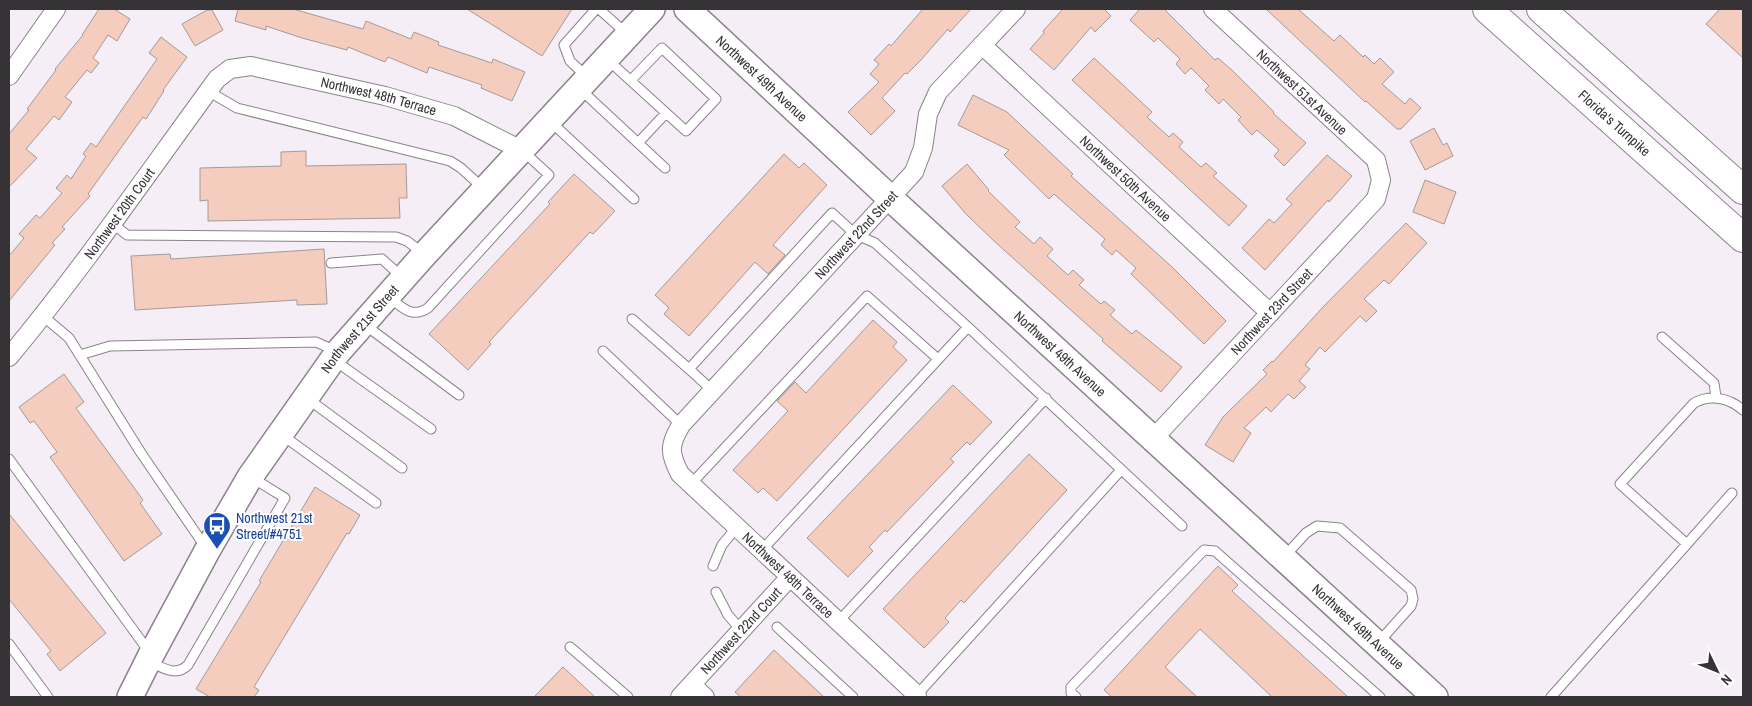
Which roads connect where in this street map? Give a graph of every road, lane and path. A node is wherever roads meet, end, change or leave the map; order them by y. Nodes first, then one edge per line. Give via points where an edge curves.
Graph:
1 (56, 9) edge
2 (597, 9) edge
3 (652, 9) edge
4 (687, 9) edge
5 (1016, 9) edge
6 (1212, 9) edge
7 (1486, 9) edge
8 (1541, 9) edge
9 (627, 34) junction
10 (982, 44) junction
11 (606, 58) junction
12 (230, 69) joint
13 (9, 76) edge
14 (631, 80) junction
15 (583, 82) junction
16 (208, 91) junction
17 (666, 113) junction
18 (549, 120) junction
19 (638, 143) junction
20 (521, 150) junction
21 (665, 168) dead end
22 (1382, 180) joint
23 (484, 189) junction
24 (1743, 190) edge
25 (889, 197) junction
26 (634, 200) dead end
27 (113, 224) junction
28 (856, 234) junction
29 (1743, 238) edge
30 (424, 255) junction
31 (331, 263) dead end
32 (396, 287) junction
33 (1270, 313) junction
34 (43, 316) junction
35 (632, 319) dead end
36 (363, 323) junction
37 (968, 326) junction
38 (1662, 337) dead end
39 (603, 351) dead end
40 (80, 355) junction
41 (336, 355) junction
42 (9, 357) edge
43 (938, 360) junction
44 (689, 369) junction
45 (713, 391) junction
46 (459, 395) dead end
47 (306, 398) junction
48 (1046, 398) junction
49 (1716, 398) junction
50 (1743, 410) edge
51 (681, 425) junction
52 (431, 430) dead end
53 (280, 433) junction
54 (1153, 439) junction
55 (670, 449) joint
56 (9, 459) edge
57 (402, 468) dead end
58 (1121, 470) junction
59 (250, 477) junction
60 (691, 484) junction
61 (1732, 493) dead end
62 (376, 503) dead end
63 (1182, 526) dead end
64 (737, 527) junction
65 (1686, 544) junction
66 (762, 550) junction
67 (207, 551) junction
68 (1283, 558) junction
69 (713, 566) dead end
70 (790, 577) junction
71 (716, 592) dead end
72 (838, 622) junction
73 (777, 627) dead end
74 (741, 630) junction
75 (9, 644) edge
76 (1377, 644) junction
77 (570, 647) dead end
78 (150, 658) junction
79 (686, 691) edge
80 (917, 696) edge
81 (48, 697) edge
82 (130, 697) edge
83 (628, 697) edge
84 (705, 697) edge
85 (854, 697) edge
86 (1076, 697) edge
87 (1380, 697) edge
88 (1434, 697) edge
89 (1551, 697) edge

1 - 13 street
2 - 9 lane
2 - 15 lane via 564,45
3 - 9 street, Northwest 21st Street
4 - 25 street, Northwest 49th Avenue
5 - 10 street, Northwest 22nd Street
6 - 22 street, Northwest 51st Avenue via 1376,160
7 - 29 highway, Florida's Turnpike
8 - 24 highway
9 - 11 street, Northwest 21st Street
10 - 25 street, Northwest 22nd Street via 938,92 928,114 923,148 914,172
10 - 33 street, Northwest 50th Avenue
11 - 14 lane
11 - 15 street, Northwest 21st Street
12 - 16 street, Northwest 20th Court
12 - 20 street, Northwest 48th Terrace via 251,66 385,96 454,116
14 - 17 lane
14 - 17 lane via 662,48 716,99 686,131
15 - 18 street, Northwest 21st Street
15 - 19 lane
16 - 23 lane via 237,108 450,161
16 - 27 street, Northwest 20th Court
17 - 19 lane
18 - 20 street, Northwest 21st Street
18 - 26 lane
19 - 21 lane
20 - 23 street, Northwest 21st Street
20 - 32 lane via 549,175 428,308 416,314 408,311
22 - 33 street, Northwest 23rd Street via 1376,199
23 - 30 street, Northwest 21st Street
25 - 28 street, Northwest 22nd Street
25 - 54 street, Northwest 49th Avenue
27 - 30 lane via 127,235 396,238 407,241
27 - 34 street, Northwest 20th Court
28 - 37 lane via 875,243
28 - 44 lane via 832,213
28 - 45 street, Northwest 22nd Street
30 - 32 street, Northwest 21st Street
31 - 32 lane via 382,259
32 - 36 street, Northwest 21st Street
33 - 54 street, Northwest 23rd Street
34 - 40 lane via 69,338
34 - 42 street, Northwest 20th Court
35 - 44 lane
36 - 41 street, Northwest 21st Street
36 - 46 lane
37 - 43 lane
37 - 48 lane
38 - 49 lane via 1714,383
39 - 51 lane
40 - 41 lane via 110,346 316,342
40 - 67 lane
41 - 47 street, Northwest 21st Street
41 - 52 lane
43 - 60 lane via 867,296
43 - 66 lane
44 - 45 lane
45 - 51 street, Northwest 22nd Street
47 - 53 street, Northwest 21st Street
47 - 57 lane
48 - 58 lane
48 - 72 lane
49 - 50 lane via 1735,403
49 - 65 lane via 1702,398 1694,403 1620,484
51 - 55 street, Northwest 22nd Street
53 - 59 street, Northwest 21st Street
53 - 62 lane
54 - 68 street, Northwest 49th Avenue
55 - 60 street, Northwest 48th Terrace via 680,474
56 - 78 lane
58 - 63 lane
58 - 80 lane
59 - 67 street, Northwest 21st Street
59 - 78 lane via 284,498 184,670 172,672
60 - 64 street, Northwest 48th Terrace
61 - 65 lane
64 - 66 street, Northwest 48th Terrace
64 - 69 lane via 722,545
65 - 89 lane
66 - 70 street, Northwest 48th Terrace
67 - 78 street, Northwest 21st Street
68 - 76 street, Northwest 49th Avenue
68 - 76 lane via 1306,532 1317,526 1340,528 1411,590 1411,606
70 - 72 street, Northwest 48th Terrace
70 - 74 street, Northwest 22nd Court
71 - 74 lane via 728,616
72 - 80 street, Northwest 48th Terrace
73 - 85 lane
74 - 79 street, Northwest 22nd Court
75 - 81 lane
76 - 88 street, Northwest 49th Avenue
77 - 83 lane
78 - 82 street, Northwest 21st Street
79 - 84 street, Northwest 22nd Court
86 - 87 lane via 1071,687 1204,550 1215,551

